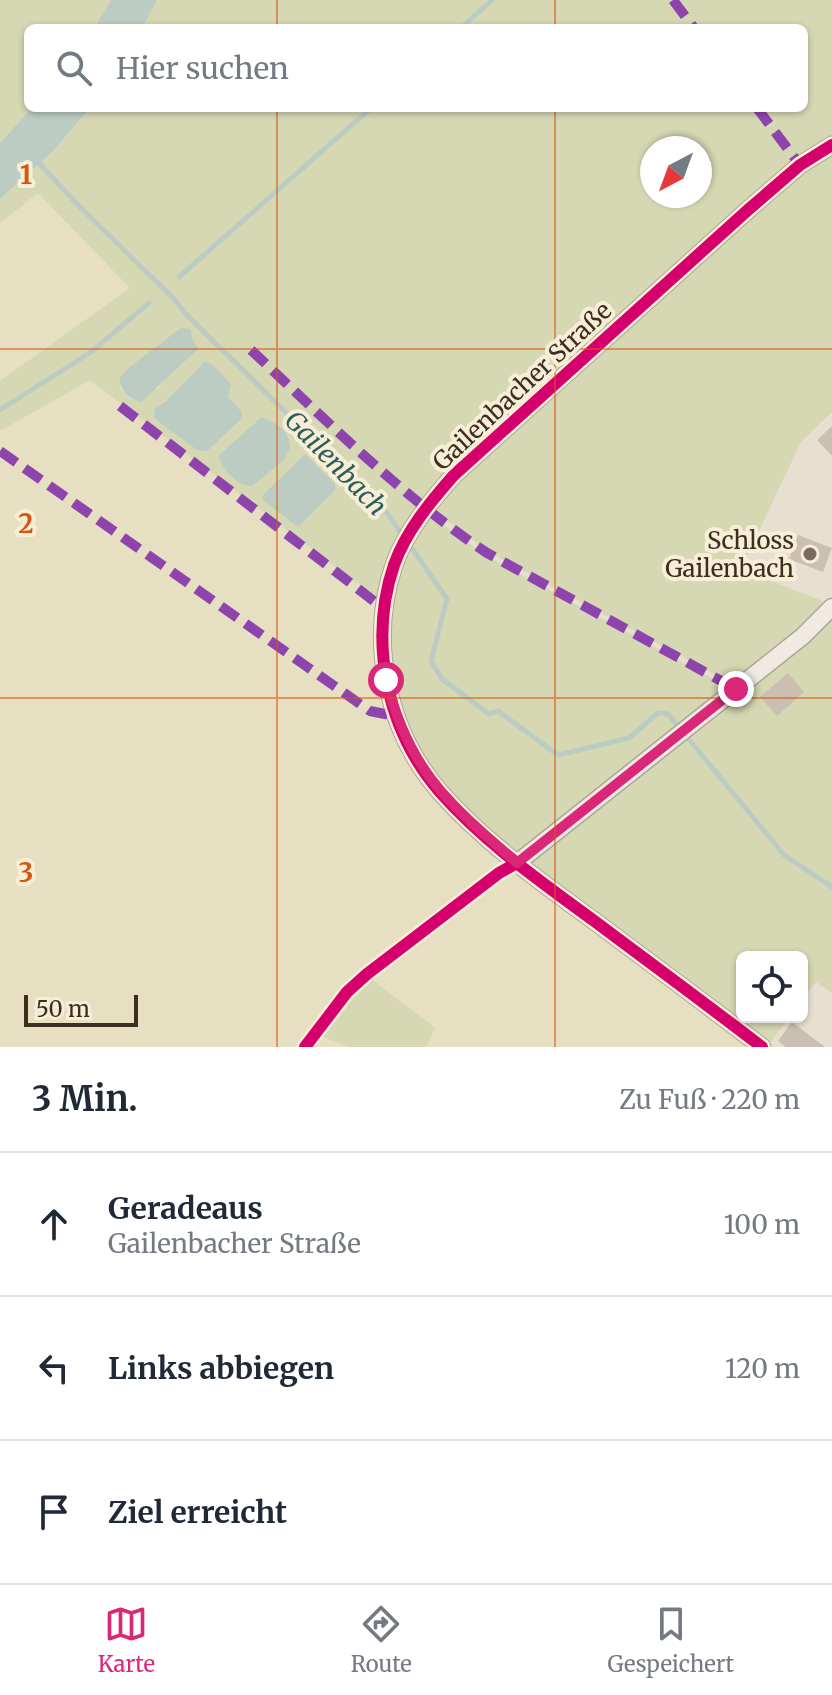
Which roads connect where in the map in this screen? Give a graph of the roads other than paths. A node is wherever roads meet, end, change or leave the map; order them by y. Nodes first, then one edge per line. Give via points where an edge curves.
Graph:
1 (832, 145) edge
2 (832, 607) edge
3 (517, 863) junction
4 (762, 1047) edge

1 - 3 street, Gailenbacher Straße via 749,209 466,464 416,523 394,564 383,608 385,669 395,716 439,790
2 - 3 street via 803,636
3 - 4 street, Gailenbacher Straße

